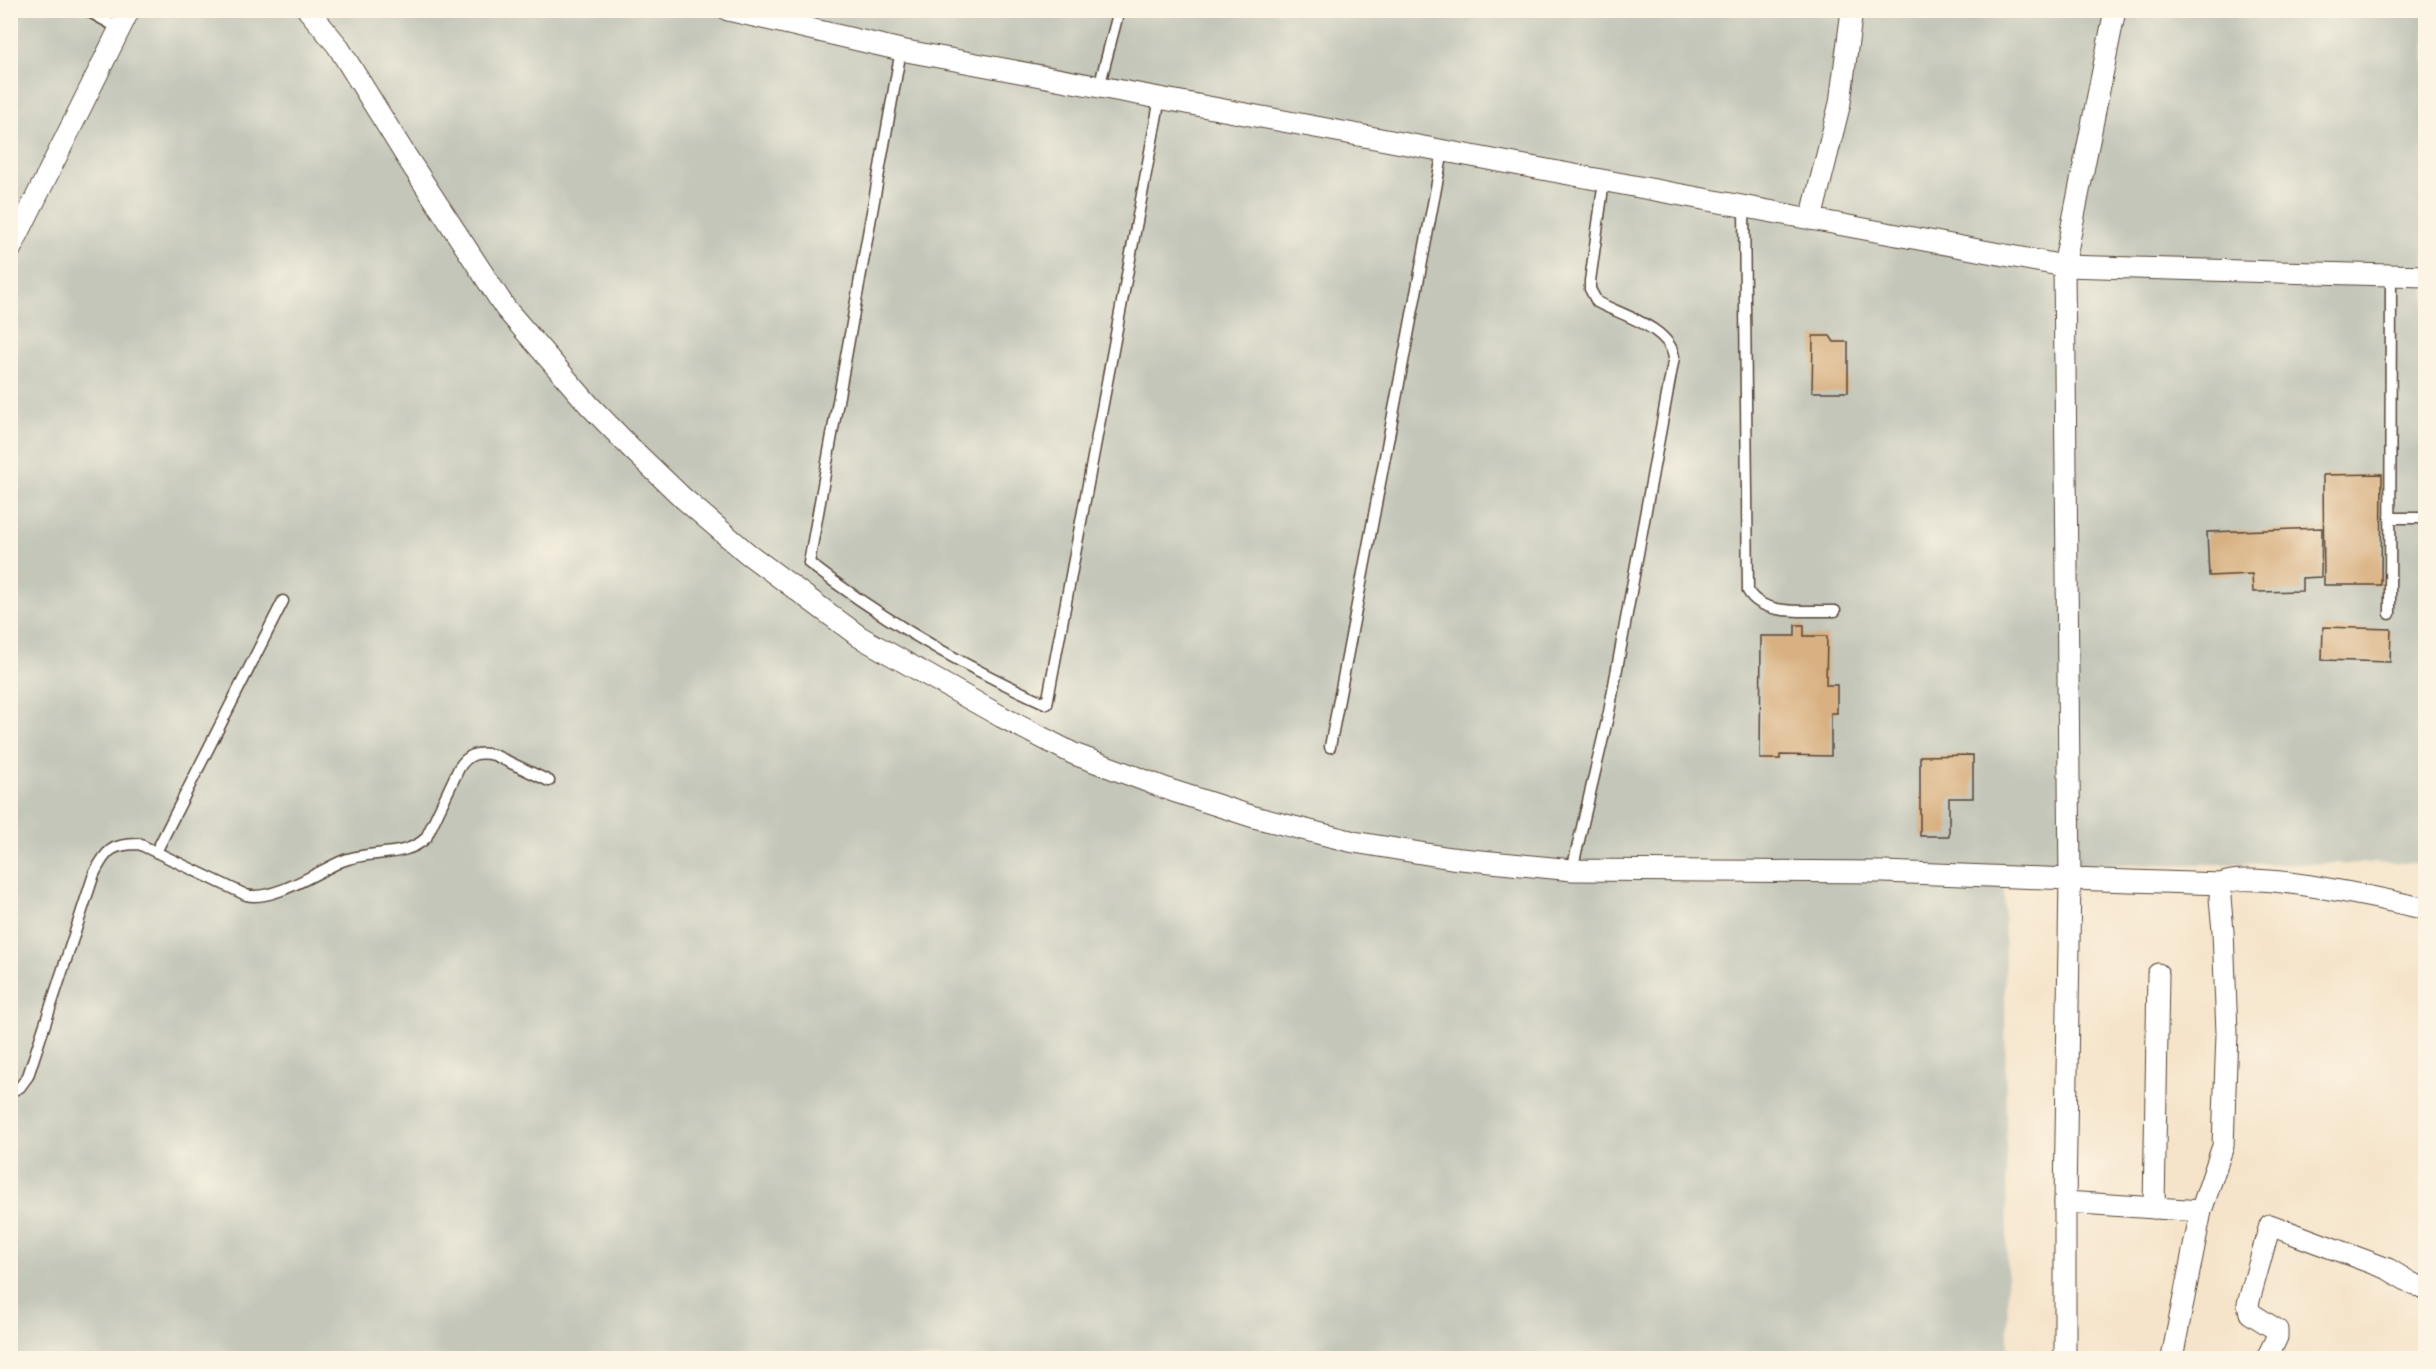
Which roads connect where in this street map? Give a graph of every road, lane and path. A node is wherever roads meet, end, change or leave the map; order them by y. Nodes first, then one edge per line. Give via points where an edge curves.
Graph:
1 (86, 10) edge
2 (308, 10) edge
3 (728, 10) edge
4 (1119, 10) edge
5 (1852, 10) edge
6 (2115, 10) edge
7 (124, 20) edge
8 (901, 51) junction
9 (1099, 87) junction
10 (1160, 98) junction
11 (1443, 151) junction
12 (1604, 181) junction
13 (1743, 207) junction
14 (1811, 219) junction
15 (10, 250) edge
16 (2064, 266) junction
17 (2391, 275) junction
18 (2426, 276) edge
19 (2390, 518) junction
20 (2426, 519) edge
21 (283, 602) dead end
22 (1835, 611) dead end
23 (2390, 614) dead end
24 (1330, 747) dead end
25 (549, 782) dead end
26 (156, 852) junction
27 (1572, 870) junction
28 (2070, 879) junction
29 (2222, 884) junction
30 (2426, 909) edge
31 (2158, 974) dead end
32 (10, 1092) edge
33 (2065, 1202) junction
34 (2154, 1208) junction
35 (2200, 1211) junction
36 (2426, 1289) edge
37 (2066, 1359) edge
38 (2172, 1359) edge
39 (2267, 1359) edge

1 - 7 lane
2 - 27 street via 337,45 506,309 573,388 683,498 747,553 860,637 1074,754 1183,794 1354,842 1451,858
3 - 8 street
4 - 9 lane
5 - 14 street via 1840,104
6 - 16 street
7 - 15 street
8 - 9 street
8 - 10 lane via 809,563 965,664 1047,704
9 - 10 street
10 - 11 street
11 - 12 street
11 - 24 lane
12 - 13 street
12 - 27 lane via 1590,281 1592,296 1659,332 1670,344 1674,357 1604,739
13 - 14 street
13 - 22 lane via 1748,591 1754,600 1772,609
14 - 16 street
16 - 17 street
16 - 28 street
17 - 18 street
17 - 19 lane
19 - 20 lane
19 - 23 lane
21 - 26 lane
25 - 26 lane via 494,755 474,753 459,768 426,838 418,846 345,860 262,897 246,895
26 - 32 lane via 140,844 123,844 111,848 102,858 28,1076
27 - 28 street via 1883,872
28 - 29 street
28 - 33 street
29 - 30 street via 2234,880 2321,887
29 - 35 street via 2227,1033 2223,1146
31 - 34 street
33 - 34 street
33 - 37 street
34 - 35 street
35 - 38 street
36 - 39 street via 2388,1269 2270,1225 2248,1304 2250,1313 2277,1330

